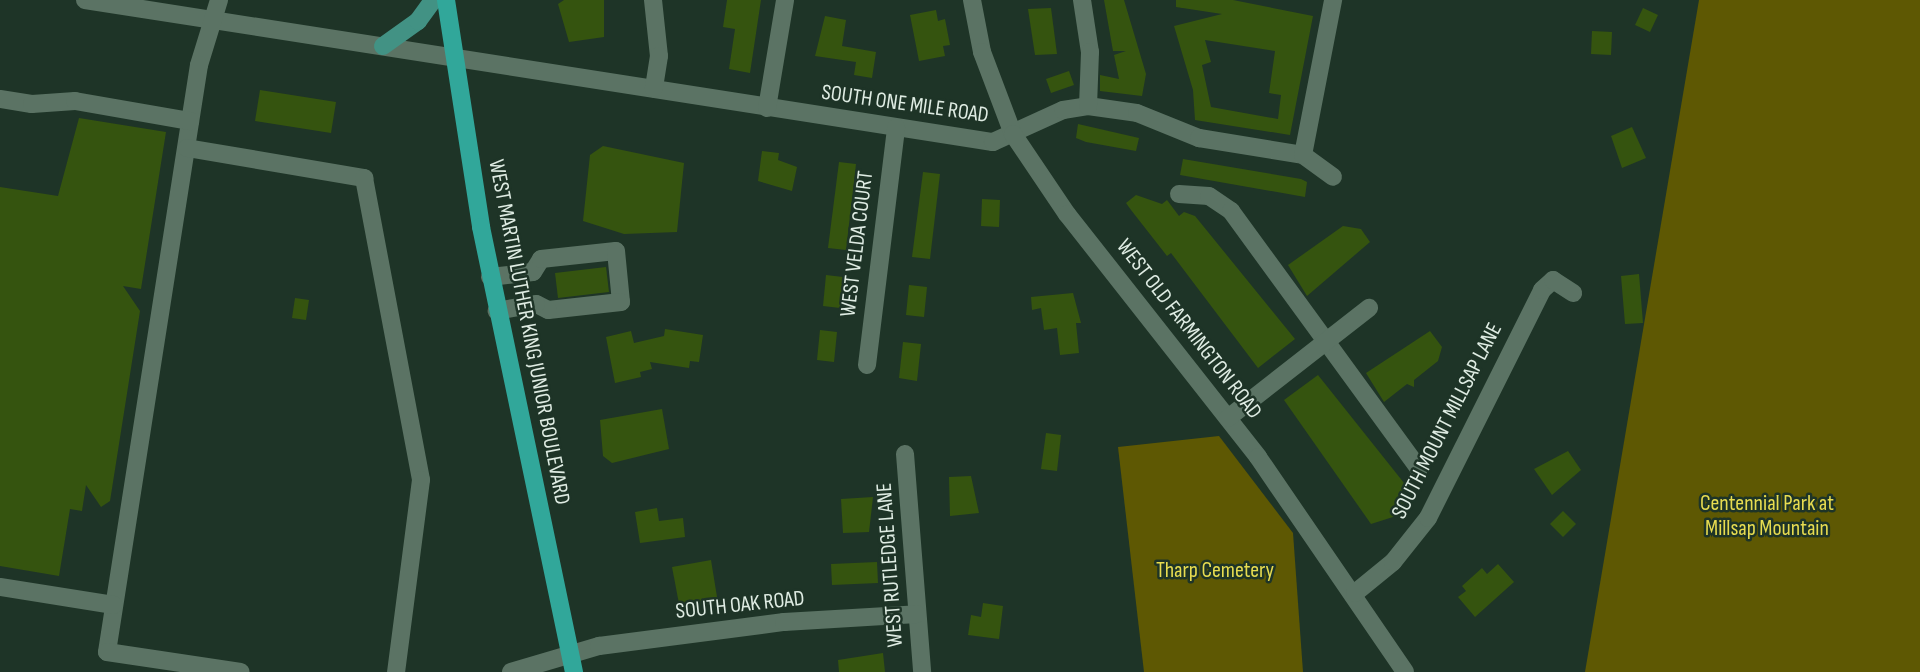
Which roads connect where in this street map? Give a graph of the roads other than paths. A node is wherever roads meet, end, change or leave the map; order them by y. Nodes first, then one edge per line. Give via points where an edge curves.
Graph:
1 (85, 0) edge
2 (219, 0) edge
3 (433, 0) edge
4 (446, 0) edge
5 (653, 0) edge
6 (785, 0) edge
7 (972, 0) edge
8 (1082, 0) edge
9 (1333, 0) edge
10 (216, 20) junction
11 (383, 46) junction
12 (453, 56) junction
13 (654, 89) junction
14 (0, 99) edge
15 (1088, 106) junction
16 (767, 108) junction
17 (190, 121) junction
18 (896, 128) junction
19 (1013, 135) junction
20 (187, 148) junction
21 (1303, 154) junction
22 (1333, 177) dead end
23 (1179, 194) dead end
24 (490, 277) junction
25 (1573, 293) dead end
26 (1369, 308) dead end
27 (497, 311) junction
28 (1326, 342) junction
29 (867, 365) dead end
30 (1228, 418) junction
31 (905, 454) dead end
32 (1419, 469) dead end
33 (0, 587) edge
34 (1355, 593) junction
35 (114, 605) junction
36 (917, 614) junction
37 (570, 654) junction
38 (242, 672) edge
39 (396, 672) edge
40 (511, 672) edge
41 (574, 672) edge
42 (922, 672) edge
43 (1405, 672) edge

1 - 10 street, SOUTH ONE MILE ROAD
2 - 10 street
3 - 11 main road via 418,21
4 - 12 highway, WEST MARTIN LUTHER KING JUNIOR BOULEVARD
5 - 13 street via 659,56
6 - 16 street
7 - 19 street, WEST OLD FARMINGTON ROAD via 984,59
8 - 15 street via 1090,52
9 - 21 street
10 - 11 street, SOUTH ONE MILE ROAD
10 - 17 street via 199,65
11 - 12 street, SOUTH ONE MILE ROAD
12 - 13 street, SOUTH ONE MILE ROAD
12 - 24 highway, WEST MARTIN LUTHER KING JUNIOR BOULEVARD
13 - 16 street, SOUTH ONE MILE ROAD
14 - 17 street via 32,104 75,101
15 - 19 street, SOUTH ONE MILE ROAD via 1063,110
15 - 21 street, SOUTH ONE MILE ROAD via 1137,113 1199,138
16 - 18 street, SOUTH ONE MILE ROAD
17 - 20 street
18 - 19 street, SOUTH ONE MILE ROAD via 993,142
18 - 29 street, WEST VELDA COURT
19 - 30 street, WEST OLD FARMINGTON ROAD via 1066,214
20 - 35 street
20 - 39 street via 364,178 421,480
21 - 22 street, SOUTH ONE MILE ROAD
23 - 28 street via 1209,196 1231,211
24 - 27 highway, WEST MARTIN LUTHER KING JUNIOR BOULEVARD
24 - 27 street via 533,272 541,259 616,251 621,302 548,310 536,304
25 - 34 street, SOUTH MOUNT MILLSAP LANE via 1553,280 1542,290 1428,518 1393,561
26 - 28 street
27 - 37 highway, WEST MARTIN LUTHER KING JUNIOR BOULEVARD
28 - 30 street
28 - 32 street
30 - 34 street, WEST OLD FARMINGTON ROAD
31 - 36 street, WEST RUTLEDGE LANE
33 - 35 street
34 - 43 street, WEST OLD FARMINGTON ROAD
35 - 38 street via 107,652
36 - 37 street, SOUTH OAK ROAD via 767,624
36 - 42 street, WEST RUTLEDGE LANE
37 - 40 street, SOUTH OAK ROAD
37 - 41 highway, WEST MARTIN LUTHER KING JUNIOR BOULEVARD

